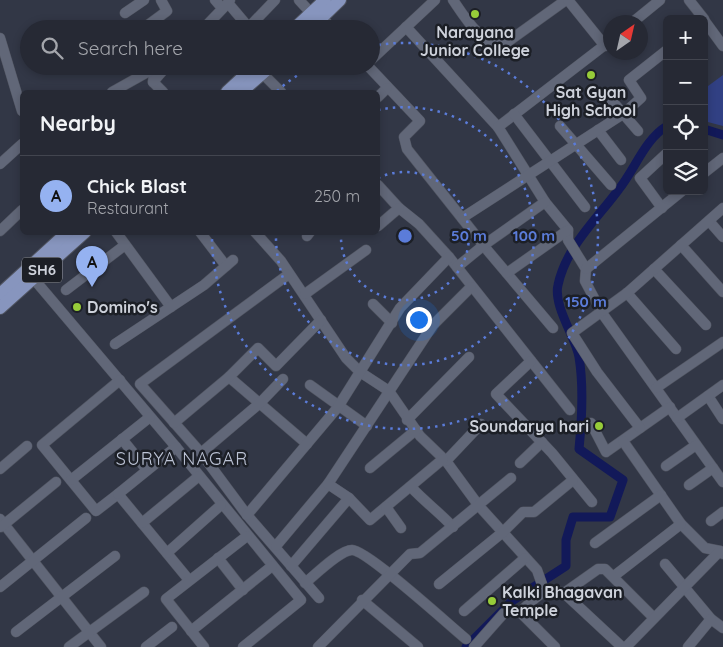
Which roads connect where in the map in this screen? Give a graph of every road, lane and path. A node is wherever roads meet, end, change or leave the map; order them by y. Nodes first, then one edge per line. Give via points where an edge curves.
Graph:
1 (144, 0) edge
2 (161, 0) edge
3 (215, 0) edge
4 (275, 0) edge
5 (299, 0) edge
6 (325, 0) edge
7 (340, 0) edge
8 (436, 0) edge
9 (567, 0) edge
10 (660, 0) edge
11 (689, 0) edge
12 (458, 2) edge
13 (227, 4) edge
14 (125, 13) dead end
15 (316, 15) junction
16 (642, 15) edge
17 (701, 15) edge
18 (155, 20) edge
19 (212, 20) edge
20 (243, 20) edge
21 (256, 20) edge
22 (308, 20) edge
23 (314, 20) edge
24 (322, 20) edge
25 (708, 25) edge
26 (406, 27) junction
27 (0, 38) edge
28 (603, 38) edge
29 (723, 46) edge
30 (603, 47) edge
31 (380, 52) edge
32 (663, 53) edge
33 (144, 75) edge
34 (153, 75) edge
35 (254, 75) edge
36 (257, 75) edge
37 (268, 75) edge
38 (376, 75) edge
39 (387, 88) junction
40 (116, 90) edge
41 (162, 90) edge
42 (230, 90) edge
43 (243, 90) edge
44 (279, 90) edge
45 (380, 95) edge
46 (607, 95) dead end
47 (20, 103) edge
48 (514, 114) junction
49 (623, 114) junction
50 (560, 126) dead end
51 (498, 127) junction
52 (598, 130) junction
53 (638, 131) dead end
54 (575, 145) junction
55 (20, 146) edge
56 (0, 148) edge
57 (663, 157) edge
58 (723, 158) edge
59 (4, 160) edge
60 (621, 160) dead end
61 (550, 161) junction
62 (708, 170) edge
63 (528, 176) junction
64 (611, 185) dead end
65 (380, 187) edge
66 (677, 195) edge
67 (546, 202) junction
68 (585, 207) dead end
69 (399, 208) junction
70 (662, 208) junction
71 (723, 208) edge
72 (20, 212) edge
73 (462, 218) junction
74 (709, 221) junction
75 (380, 224) edge
76 (2, 226) edge
77 (63, 235) edge
78 (82, 235) edge
79 (118, 235) edge
80 (203, 235) edge
81 (258, 235) edge
82 (568, 235) junction
83 (723, 237) edge
84 (125, 245) junction
85 (484, 245) junction
86 (681, 245) junction
87 (366, 250) dead end
88 (449, 257) junction
89 (457, 267) junction
90 (586, 268) junction
91 (654, 269) junction
92 (507, 273) junction
93 (288, 274) junction
94 (33, 278) junction
95 (471, 287) junction
96 (2, 288) edge
97 (66, 290) dead end
98 (723, 292) edge
99 (627, 293) junction
100 (304, 294) junction
101 (372, 304) dead end
102 (171, 306) junction
103 (0, 308) edge
104 (602, 313) junction
105 (320, 320) junction
106 (392, 322) junction
107 (706, 325) dead end
108 (553, 328) dead end
109 (723, 342) edge
110 (115, 344) dead end
111 (676, 349) dead end
112 (469, 357) dead end
113 (531, 361) junction
114 (360, 372) junction
115 (229, 377) junction
116 (283, 379) dead end
117 (120, 380) junction
118 (310, 385) dead end
119 (723, 385) edge
120 (656, 388) junction
121 (389, 391) junction
122 (708, 396) junction
123 (260, 403) junction
124 (338, 406) junction
125 (670, 407) junction
126 (570, 410) dead end
127 (150, 417) junction
128 (677, 418) junction
129 (723, 419) edge
130 (407, 420) junction
131 (174, 423) junction
132 (591, 423) dead end
133 (481, 424) dead end
134 (367, 426) junction
135 (640, 428) junction
136 (416, 430) junction
137 (122, 440) junction
138 (624, 441) junction
139 (542, 442) junction
140 (307, 444) junction
141 (696, 445) junction
142 (28, 446) dead end
143 (176, 447) junction
144 (201, 453) junction
145 (445, 460) junction
146 (520, 463) dead end
147 (666, 466) dead end
148 (370, 468) dead end
149 (713, 468) junction
150 (0, 469) edge
151 (147, 470) junction
152 (199, 476) junction
153 (511, 478) dead end
154 (71, 480) junction
155 (573, 480) junction
156 (56, 482) dead end
157 (723, 482) edge
158 (328, 484) junction
159 (689, 485) dead end
160 (411, 486) junction
161 (118, 494) junction
162 (661, 495) junction
163 (349, 498) junction
164 (592, 502) dead end
165 (221, 505) junction
166 (479, 506) junction
167 (386, 507) junction
168 (723, 512) edge
169 (247, 515) junction
170 (86, 518) dead end
171 (711, 521) dead end
172 (142, 522) junction
173 (1, 524) edge
174 (681, 524) junction
175 (453, 527) junction
176 (401, 528) dead end
177 (502, 532) junction
178 (247, 536) junction
179 (595, 543) dead end
180 (276, 546) junction
181 (722, 552) edge
182 (166, 553) junction
183 (115, 556) dead end
184 (218, 558) junction
185 (525, 558) junction
186 (33, 560) junction
187 (665, 564) dead end
188 (272, 566) junction
189 (291, 566) junction
190 (389, 574) junction
191 (614, 576) junction
192 (189, 580) junction
193 (305, 583) junction
194 (439, 584) dead end
195 (0, 587) edge
196 (683, 588) junction
197 (243, 590) junction
198 (544, 590) junction
199 (144, 592) dead end
200 (564, 593) junction
201 (61, 596) junction
202 (319, 598) dead end
203 (362, 600) junction
204 (464, 611) dead end
205 (520, 612) junction
206 (653, 617) junction
207 (711, 618) junction
208 (172, 627) dead end
209 (723, 628) edge
210 (16, 632) dead end
211 (191, 632) junction
212 (90, 633) junction
213 (466, 639) dead end
214 (481, 645) edge
215 (321, 646) edge
216 (69, 647) edge
217 (101, 647) edge
218 (146, 647) edge
219 (204, 647) edge
220 (243, 647) edge
221 (418, 647) edge
222 (554, 647) edge
223 (622, 647) edge
224 (626, 647) edge
225 (688, 647) edge

1 - 14 street
2 - 18 street via 167,11
3 - 13 street
4 - 21 street
5 - 15 street
6 - 15 main road
7 - 15 main road
8 - 26 street
9 - 12 street via 500,45 488,41 472,27
9 - 28 street
10 - 16 street
11 - 17 street
13 - 19 street
13 - 20 street
15 - 22 main road
15 - 23 main road
15 - 24 street
25 - 29 street
26 - 31 street
26 - 51 street
27 - 47 street
30 - 48 street
32 - 49 street via 629,80 642,98
33 - 40 street
34 - 41 street
35 - 42 main road
36 - 43 main road
37 - 44 street
38 - 39 street
39 - 45 street
39 - 73 street via 420,121 404,137 408,149
46 - 49 street
48 - 51 street
48 - 61 street
49 - 52 street
49 - 53 street
50 - 54 street
51 - 63 street
52 - 54 street
52 - 60 street
54 - 61 street
54 - 64 street
55 - 59 street
56 - 59 street
57 - 70 street via 640,178
58 - 62 street
61 - 63 street
61 - 68 street
63 - 67 street
63 - 73 street
65 - 69 street
66 - 70 street
67 - 82 street
67 - 85 street
69 - 75 street
69 - 88 street via 419,224
70 - 90 street
71 - 74 street
72 - 76 street
73 - 85 street
74 - 83 street
74 - 86 street
77 - 96 main road, SH6
78 - 94 main road, SH6
79 - 84 street
80 - 102 street via 230,263
81 - 93 street
82 - 90 street
82 - 92 street
84 - 97 street
84 - 102 street
85 - 89 street
85 - 92 street
86 - 91 street
86 - 98 street
87 - 100 street
88 - 89 street
88 - 106 street via 409,297
89 - 95 street
90 - 104 street via 585,281
91 - 99 street
91 - 107 street
92 - 108 street
93 - 100 street
93 - 131 street via 140,384
94 - 103 main road, SH6
94 - 117 street
95 - 113 street
95 - 121 street via 433,325
99 - 104 street
99 - 111 street
100 - 105 street
101 - 106 street
102 - 110 street
104 - 120 street
104 - 135 street via 572,333
105 - 114 street via 346,358
105 - 115 street via 276,366 258,348
106 - 114 street
109 - 120 street
112 - 130 street
113 - 126 street
113 - 139 street via 496,394
114 - 121 street
114 - 124 street
115 - 123 street
115 - 131 street
116 - 123 street
117 - 127 street
117 - 154 street via 42,445
118 - 124 street
119 - 122 street
120 - 125 street
121 - 130 street
121 - 134 street
122 - 128 street
122 - 129 street
123 - 140 street
123 - 144 street
124 - 134 street
124 - 140 street
125 - 128 street
125 - 135 street
127 - 137 street
127 - 143 street
128 - 141 street
130 - 136 street
131 - 144 street
132 - 138 street via 606,452
133 - 145 street
134 - 158 street
135 - 138 street
136 - 145 street
136 - 148 street
137 - 151 street
137 - 154 street
138 - 162 street
139 - 146 street
139 - 155 street
140 - 169 street
141 - 147 street
141 - 149 street
142 - 150 street
143 - 151 street
143 - 152 street
144 - 169 street
145 - 160 street
145 - 166 street
149 - 157 street
149 - 159 street
151 - 161 street
152 - 165 street
152 - 172 street
153 - 166 street
154 - 161 street via 96,512
155 - 164 street
155 - 177 street via 534,512 523,512
156 - 173 street
158 - 163 street
158 - 180 street
160 - 167 street
160 - 175 street
161 - 172 street
162 - 174 street
162 - 179 street
163 - 167 street via 370,520
163 - 189 street
165 - 178 street
165 - 182 street
166 - 175 street
166 - 177 street
167 - 176 street
168 - 171 street
169 - 180 street
170 - 186 street
172 - 182 street
173 - 186 street
174 - 181 street via 705,548
174 - 191 street
175 - 190 street via 420,553 410,554
177 - 185 street
177 - 194 street
178 - 184 street
178 - 188 street
180 - 189 street
181 - 196 street
182 - 192 street
183 - 201 street
184 - 192 street
184 - 197 street
185 - 198 street via 537,570
185 - 204 street
186 - 195 street
186 - 201 street
187 - 196 street
188 - 197 street
188 - 220 street via 300,600
189 - 193 street
190 - 193 street via 360,553 350,550
190 - 203 street
190 - 213 street
191 - 200 street via 605,569 598,570
191 - 206 street
192 - 211 street via 166,599
193 - 202 street
196 - 206 street
196 - 207 street
197 - 211 street
198 - 200 street
198 - 205 street
199 - 212 street
200 - 223 street
201 - 210 street
201 - 212 street
203 - 215 street
203 - 221 street
205 - 214 street via 511,610 504,613
205 - 222 street
206 - 224 street
207 - 209 street
207 - 225 street
208 - 218 street
211 - 219 street
212 - 216 street
212 - 217 street

